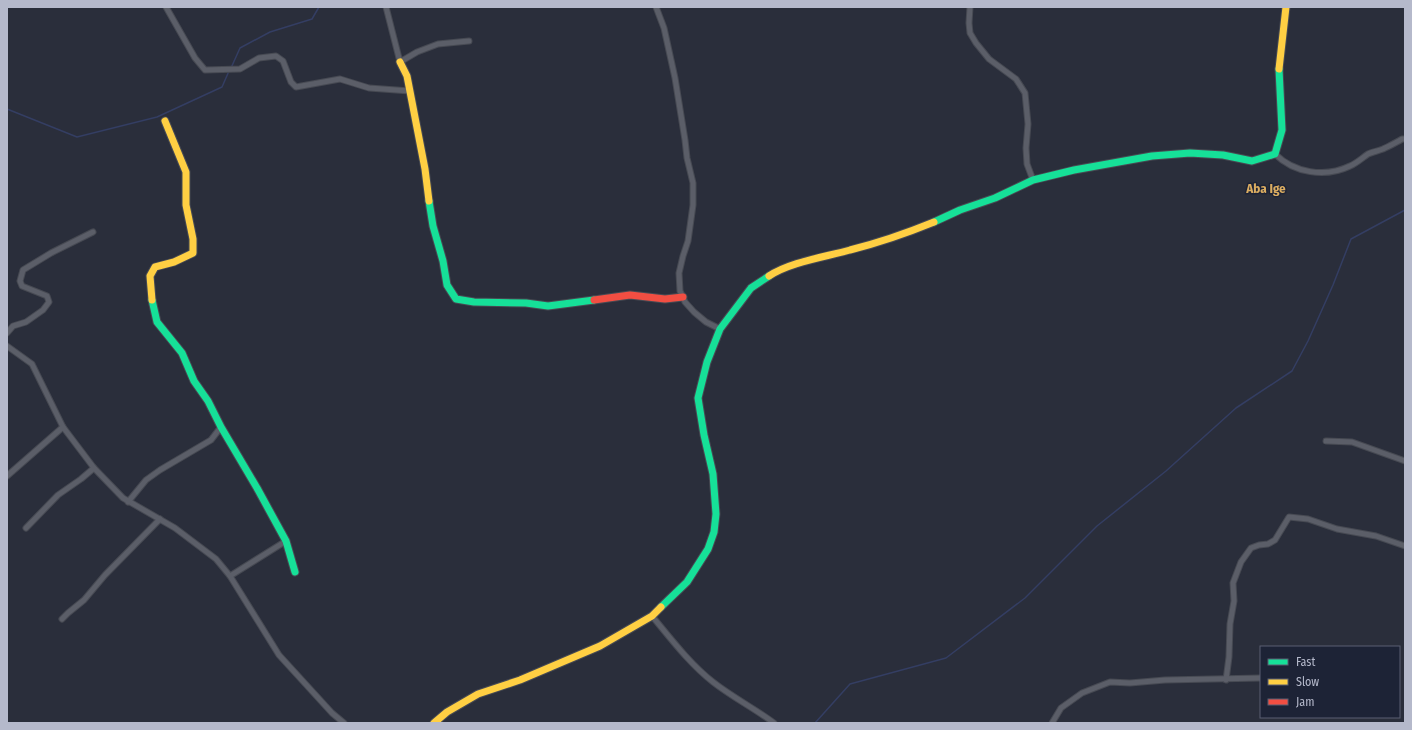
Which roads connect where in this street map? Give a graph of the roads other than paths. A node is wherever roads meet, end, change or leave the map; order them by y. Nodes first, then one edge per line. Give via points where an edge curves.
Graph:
1 (166, 7) edge
2 (386, 7) edge
3 (656, 7) edge
4 (970, 7) edge
5 (1286, 7) edge
6 (469, 41) dead end
7 (400, 62) junction
8 (410, 90) junction
9 (165, 121) dead end
10 (1405, 139) edge
11 (1275, 154) junction
12 (1034, 180) junction
13 (92, 232) dead end
14 (682, 297) junction
15 (720, 329) junction
16 (7, 333) edge
17 (7, 346) edge
18 (63, 427) junction
19 (221, 427) junction
20 (1326, 441) dead end
21 (1405, 461) edge
22 (94, 468) junction
23 (7, 476) edge
24 (128, 502) junction
25 (160, 519) junction
26 (26, 528) dead end
27 (286, 541) junction
28 (1405, 546) edge
29 (296, 572) dead end
30 (230, 576) junction
31 (652, 616) junction
32 (62, 619) dead end
33 (1260, 678) edge
34 (1226, 680) junction
35 (344, 723) edge
36 (434, 723) edge
37 (774, 723) edge
38 (1052, 723) edge

1 - 8 street via 194,58 205,70 240,69 260,58 276,56 284,61 291,82 296,87 340,79 369,88
2 - 7 street
3 - 14 street via 664,28 675,78 693,183 688,241 679,273
4 - 12 street via 970,33 976,43 989,59 1016,79 1025,93 1028,124 1026,148
5 - 11 street via 1279,71 1282,130
6 - 7 street via 438,44 416,52
7 - 8 street
8 - 14 street via 433,226 443,261 446,285 456,300 548,306 630,294 665,299
9 - 19 street via 186,172 186,205 193,239 193,253 174,262 154,267 150,276 151,293 157,322 182,353 194,381
10 - 11 street via 1369,154 1349,167 1326,173 1295,168
11 - 12 street via 1252,161 1223,155 1152,156
12 - 15 street via 926,226 777,271 751,288
13 - 16 street via 51,252 23,270 20,280 22,286 46,296 49,302 43,310 26,322 13,326
14 - 15 street via 694,312
15 - 31 street via 707,362 698,398 713,474 716,514 714,532 708,549 687,582
17 - 18 street via 32,364
18 - 22 street
18 - 23 street
19 - 24 street via 211,440 146,480
19 - 27 street
20 - 21 street via 1352,442
22 - 24 street
22 - 26 street via 58,495
24 - 25 street
25 - 30 street via 216,559
25 - 32 street via 104,575 84,600
27 - 29 street
27 - 30 street
28 - 34 street via 1376,536 1289,517 1275,540 1251,548 1241,562 1234,583
30 - 35 street via 279,655
31 - 36 street via 600,646 520,680 478,694 446,712
31 - 37 street via 711,681
33 - 34 street
34 - 38 street via 1110,682 1082,692 1061,708

